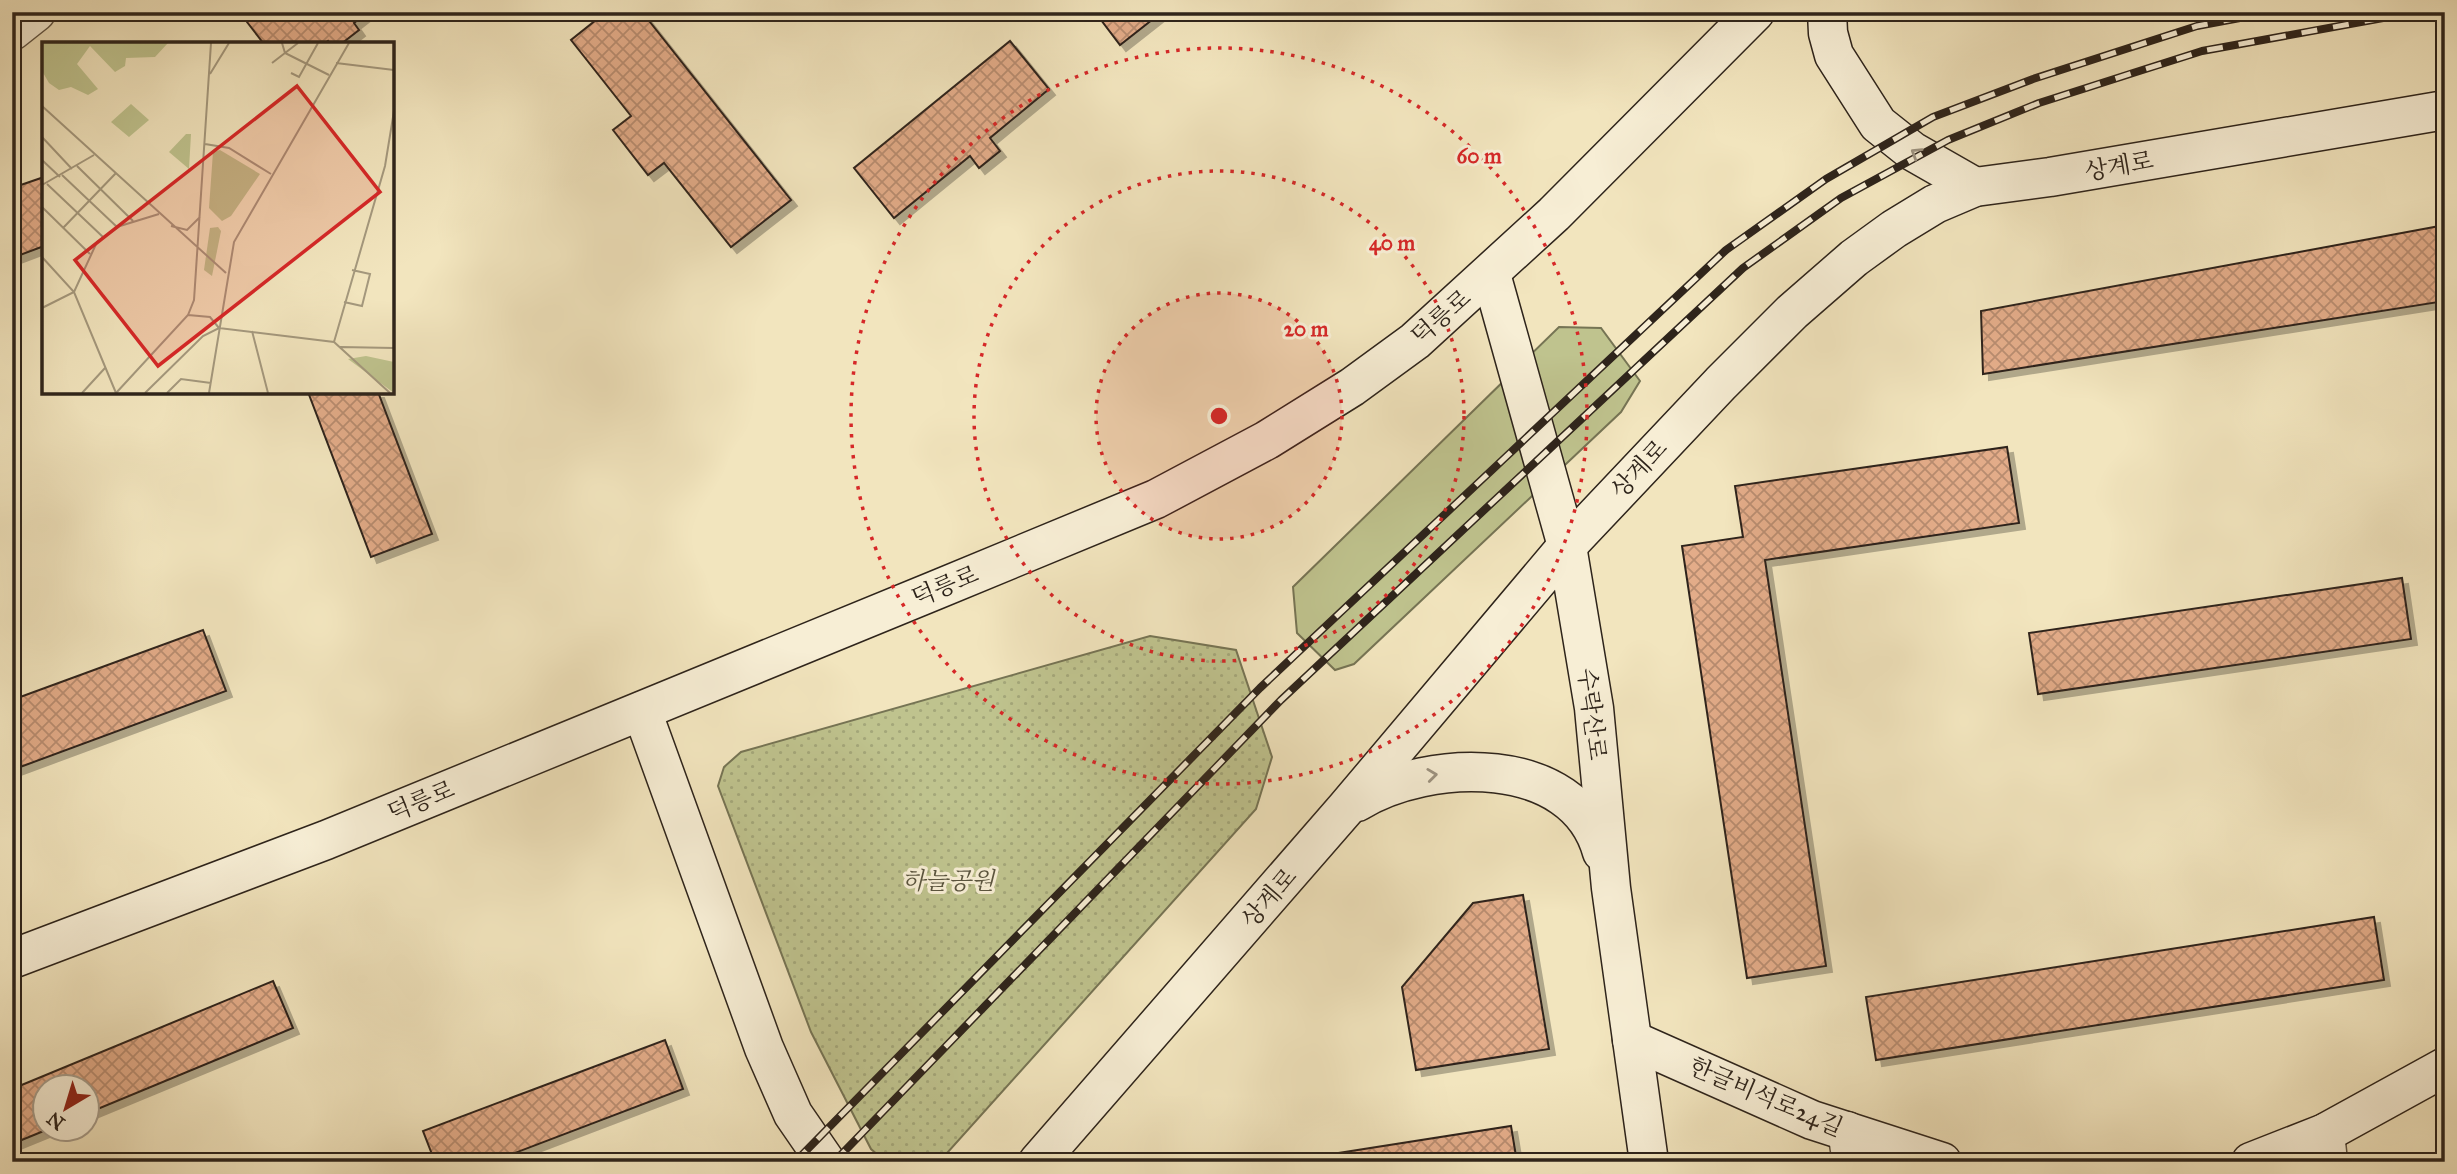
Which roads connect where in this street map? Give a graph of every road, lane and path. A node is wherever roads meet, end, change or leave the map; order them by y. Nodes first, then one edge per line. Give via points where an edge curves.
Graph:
1 (36, 12) edge
2 (1755, 12) edge
3 (1827, 12) edge
4 (12, 31) edge
5 (2445, 110) edge
6 (1975, 187) junction
7 (1491, 274) junction
8 (1567, 546) junction
9 (642, 711) junction
10 (1346, 808) junction
11 (1611, 888) junction
12 (12, 959) edge
13 (1632, 1040) junction
14 (2445, 1067) edge
15 (1849, 1147) edge
16 (2326, 1147) edge
17 (826, 1162) edge
18 (1038, 1162) edge
19 (1650, 1162) edge
20 (1942, 1162) edge
21 (2251, 1162) edge

1 - 4 main road
2 - 7 main road, 덕릉로
6 -> 3 main road via 1912,151 1878,124 1835,55
5 - 6 main road, 상계로
6 - 8 main road, 상계로 via 1894,229 1792,312
7 - 8 main road, 수락산로
7 - 9 main road, 덕릉로 via 1415,341 1352,387 1267,440 1156,499
8 - 10 main road, 상계로
8 - 11 main road, 수락산로 via 1594,708
9 - 12 main road, 덕릉로 via 326,840
9 - 17 main road via 764,1048 793,1114
10 -> 11 main road via 1375,790 1432,774 1525,778 1552,788 1588,820 1597,835
10 - 18 main road, 상계로
11 - 13 main road, 수락산로
13 - 15 main road, 한글비석로24길 via 1812,1120
13 - 19 main road, 수락산로
14 - 16 main road
15 - 20 main road, 한글비석로24길
16 - 21 main road

